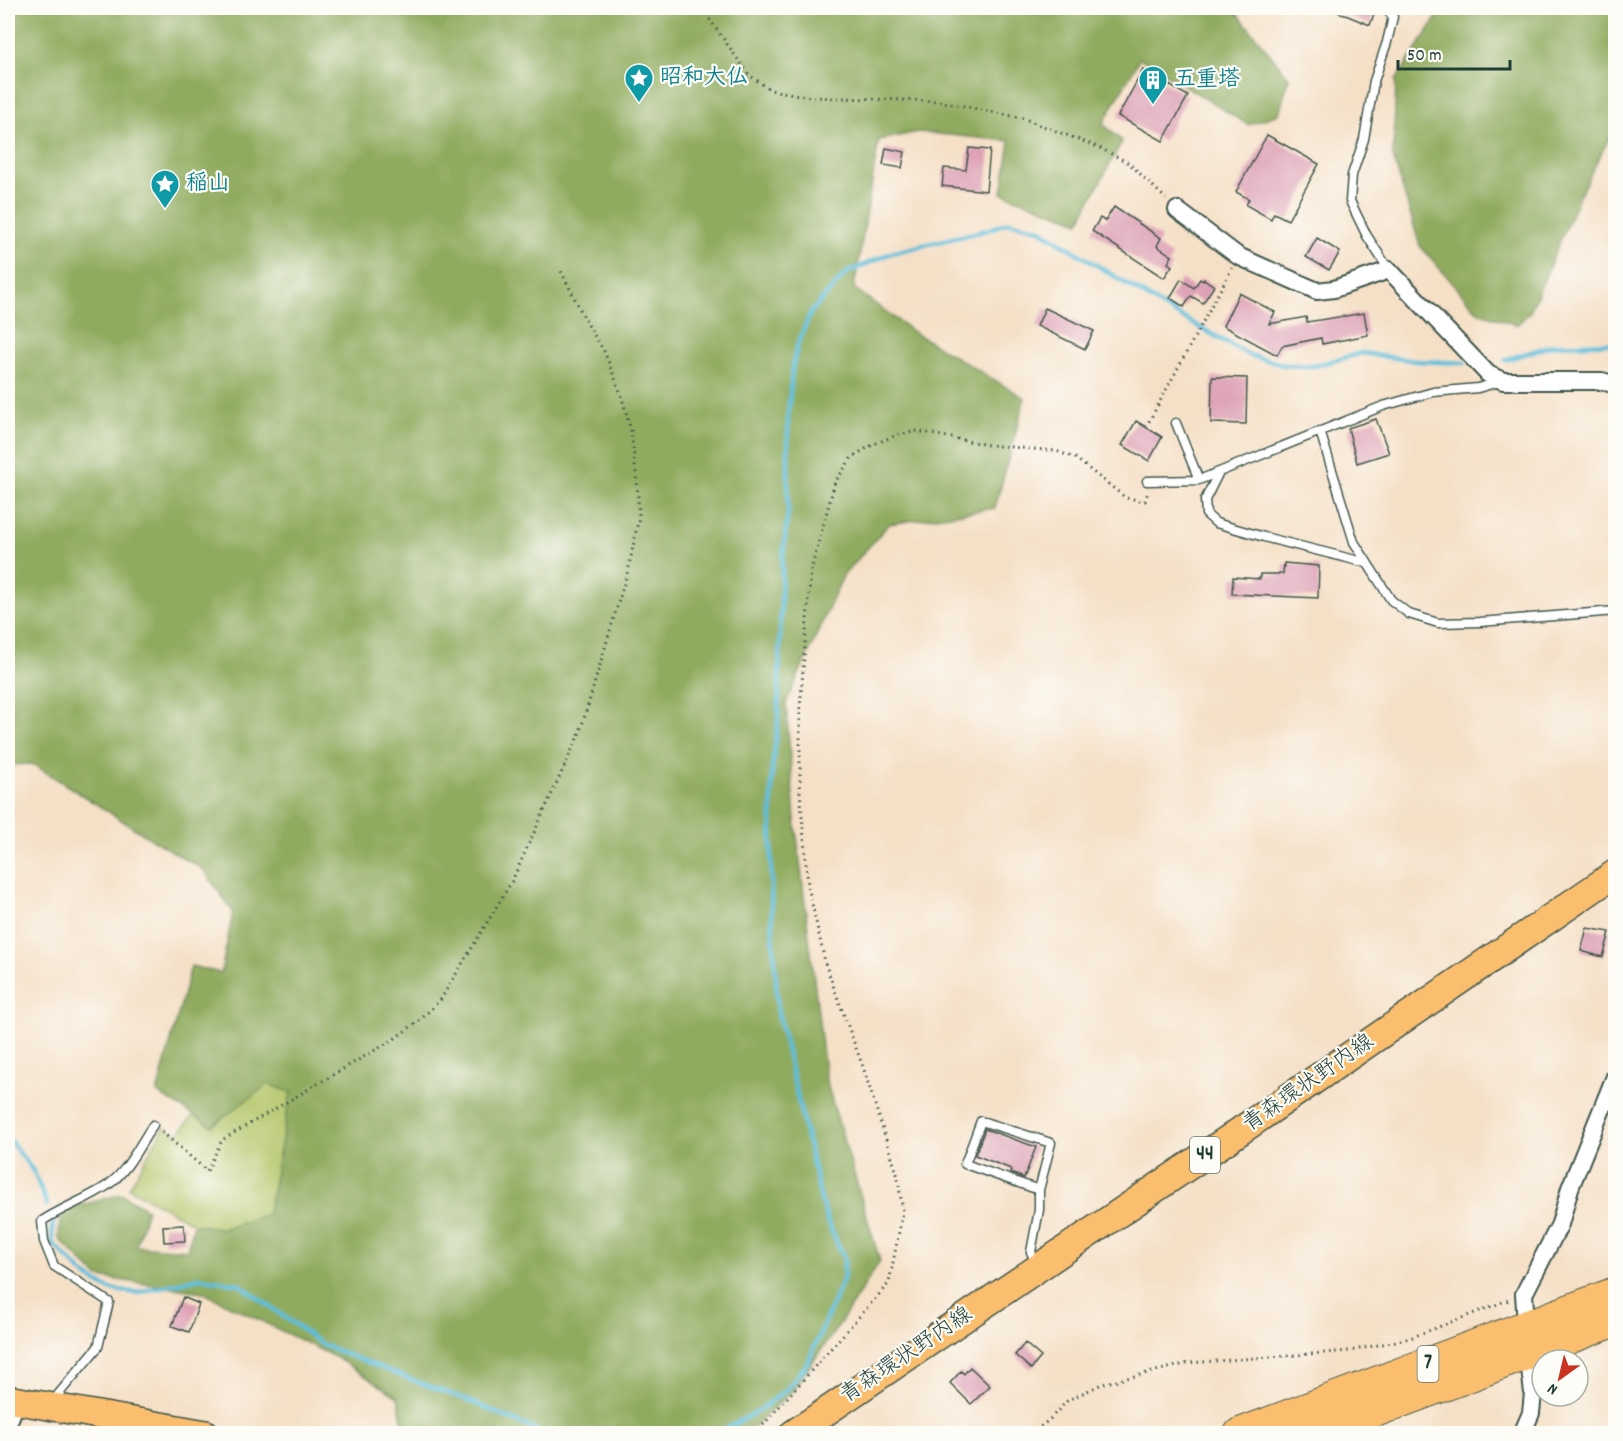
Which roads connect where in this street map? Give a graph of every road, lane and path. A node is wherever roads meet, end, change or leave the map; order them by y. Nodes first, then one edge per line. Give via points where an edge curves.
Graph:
1 (705, 8) edge
2 (1386, 8) edge
3 (1177, 210) joint
4 (1238, 256) junction
5 (1389, 270) junction
6 (561, 271) dead end
7 (1503, 381) junction
8 (1616, 386) edge
9 (1176, 423) dead end
10 (1146, 427) dead end
11 (1320, 431) junction
12 (1218, 474) junction
13 (1199, 480) junction
14 (1147, 481) joint
15 (1367, 563) junction
16 (1616, 611) edge
17 (1616, 873) edge
18 (1616, 1074) edge
19 (153, 1125) joint
20 (1039, 1190) junction
21 (1038, 1268) junction
22 (1616, 1293) edge
23 (1524, 1294) junction
24 (1616, 1320) edge
25 (1527, 1340) junction
26 (49, 1406) junction
27 (11, 1408) edge
28 (206, 1434) edge
29 (755, 1434) edge
30 (793, 1434) edge
31 (1031, 1434) edge
32 (1240, 1434) edge
33 (1314, 1434) edge
34 (1522, 1434) edge

1 - 3 path via 748,75 771,90 810,97 938,101 1022,118 1129,163
2 - 5 lane via 1393,17 1352,175 1350,201
3 - 4 street
4 - 5 street via 1317,291
4 - 10 path
5 - 7 street via 1488,374
6 - 19 path via 604,351 621,394 631,431 639,516 580,732 512,881 441,999 420,1020 222,1140 207,1171
7 - 8 street via 1602,381
7 - 11 lane via 1478,388 1433,392 1383,406
9 - 13 lane
11 - 12 lane
11 - 15 lane via 1354,542
12 - 13 lane
12 - 15 lane via 1205,500 1206,514 1216,523
13 - 14 lane
14 - 29 path via 1145,501 1126,498 1075,458 1056,451 988,445 917,431 874,444 852,458 835,482 811,570 800,708 800,791 808,886 826,966 863,1067 893,1163 903,1211 889,1283
15 - 16 lane via 1391,600 1409,614 1438,623
17 - 21 main road, 青森環状野内線 / 44
18 - 23 street via 1570,1188 1560,1224
19 - 26 lane via 124,1169 109,1184 42,1221 44,1241 54,1266 109,1302 98,1347
20 - 20 lane via 965,1164 981,1121 1051,1143
20 - 21 lane via 1031,1252
21 - 30 main road, 青森環状野内線 / 44
22 - 25 highway, 7
23 - 25 street
23 - 31 path via 1410,1338 1380,1345 1350,1351 1189,1363 1102,1384 1068,1400
24 - 25 highway, 7
25 - 32 highway, 7
25 - 33 highway, 7
25 - 34 street via 1533,1403
26 - 27 main road
26 - 28 main road

